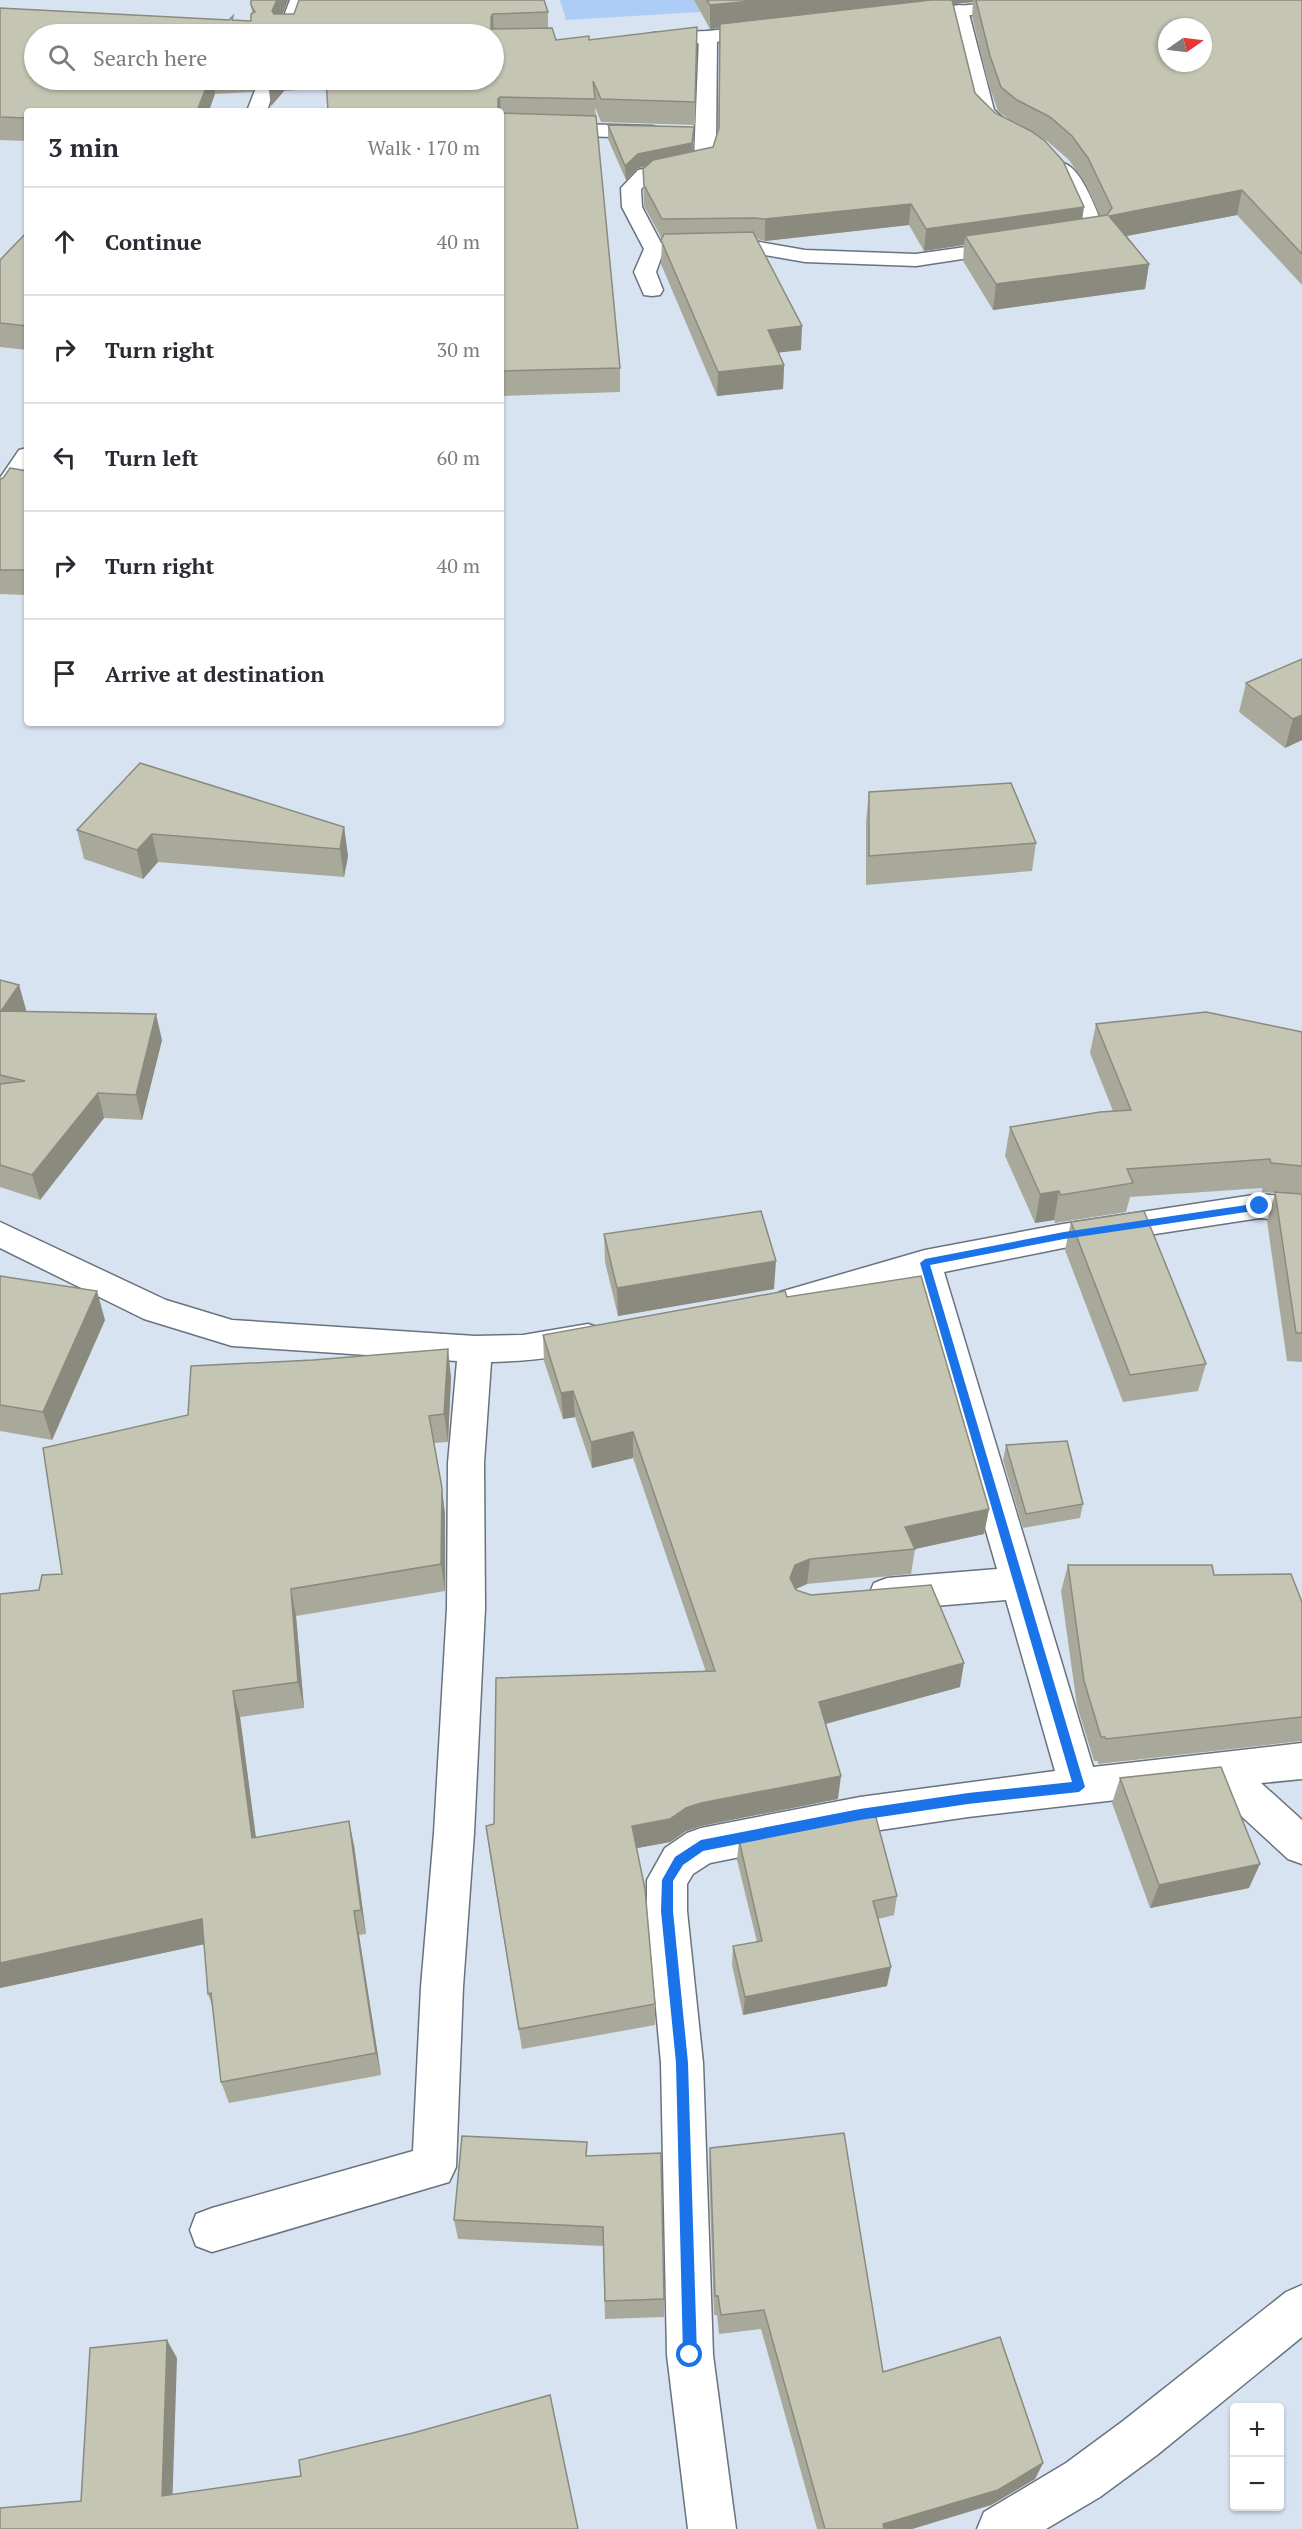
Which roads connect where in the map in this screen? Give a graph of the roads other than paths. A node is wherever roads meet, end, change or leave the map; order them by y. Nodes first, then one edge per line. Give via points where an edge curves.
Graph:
1 (299, 0) edge
2 (1094, 0) edge
3 (1015, 4) edge
4 (959, 10) junction
5 (894, 16) edge
6 (290, 24) edge
7 (778, 30) edge
8 (708, 38) junction
9 (636, 40) edge
10 (265, 90) edge
11 (259, 108) edge
12 (504, 128) edge
13 (706, 133) junction
14 (1028, 141) edge
15 (1051, 156) edge
16 (1051, 241) edge
17 (1028, 244) edge
18 (654, 249) junction
19 (652, 290) dead end
20 (24, 460) edge
21 (0, 496) edge
22 (1302, 1210) edge
23 (0, 1234) edge
24 (925, 1263) junction
25 (762, 1306) edge
26 (614, 1332) edge
27 (475, 1349) junction
28 (1020, 1583) junction
29 (855, 1597) edge
30 (1302, 1761) edge
31 (1219, 1770) junction
32 (1079, 1787) junction
33 (1302, 1846) edge
34 (212, 2230) dead end
35 (1302, 2307) edge
36 (712, 2529) edge
37 (1001, 2529) edge

1 - 6 street
2 - 3 street
3 - 4 street
4 - 5 street
4 - 14 street via 985,112 1001,128
7 - 8 street
8 - 9 street
8 - 13 street
10 - 11 street
12 - 13 street
13 - 18 street via 703,163 645,174 631,188 632,207
15 - 16 street via 1071,179 1096,234
17 - 18 street via 916,260 805,256 754,247
18 - 19 street via 645,272
20 - 21 street
22 - 24 street via 1260,1206 1064,1236
23 - 27 street via 156,1310 232,1333
24 - 25 street via 808,1298
24 - 28 street
26 - 27 street via 523,1348
27 - 34 street via 466,1463 466,1608 434,2167
28 - 29 street
28 - 32 street
30 - 31 street
31 - 32 street
31 - 33 street
32 - 36 street via 860,1815 701,1846 679,1861 668,1880 667,1911 682,2063 690,2355
35 - 37 street via 1140,2439 1083,2480

